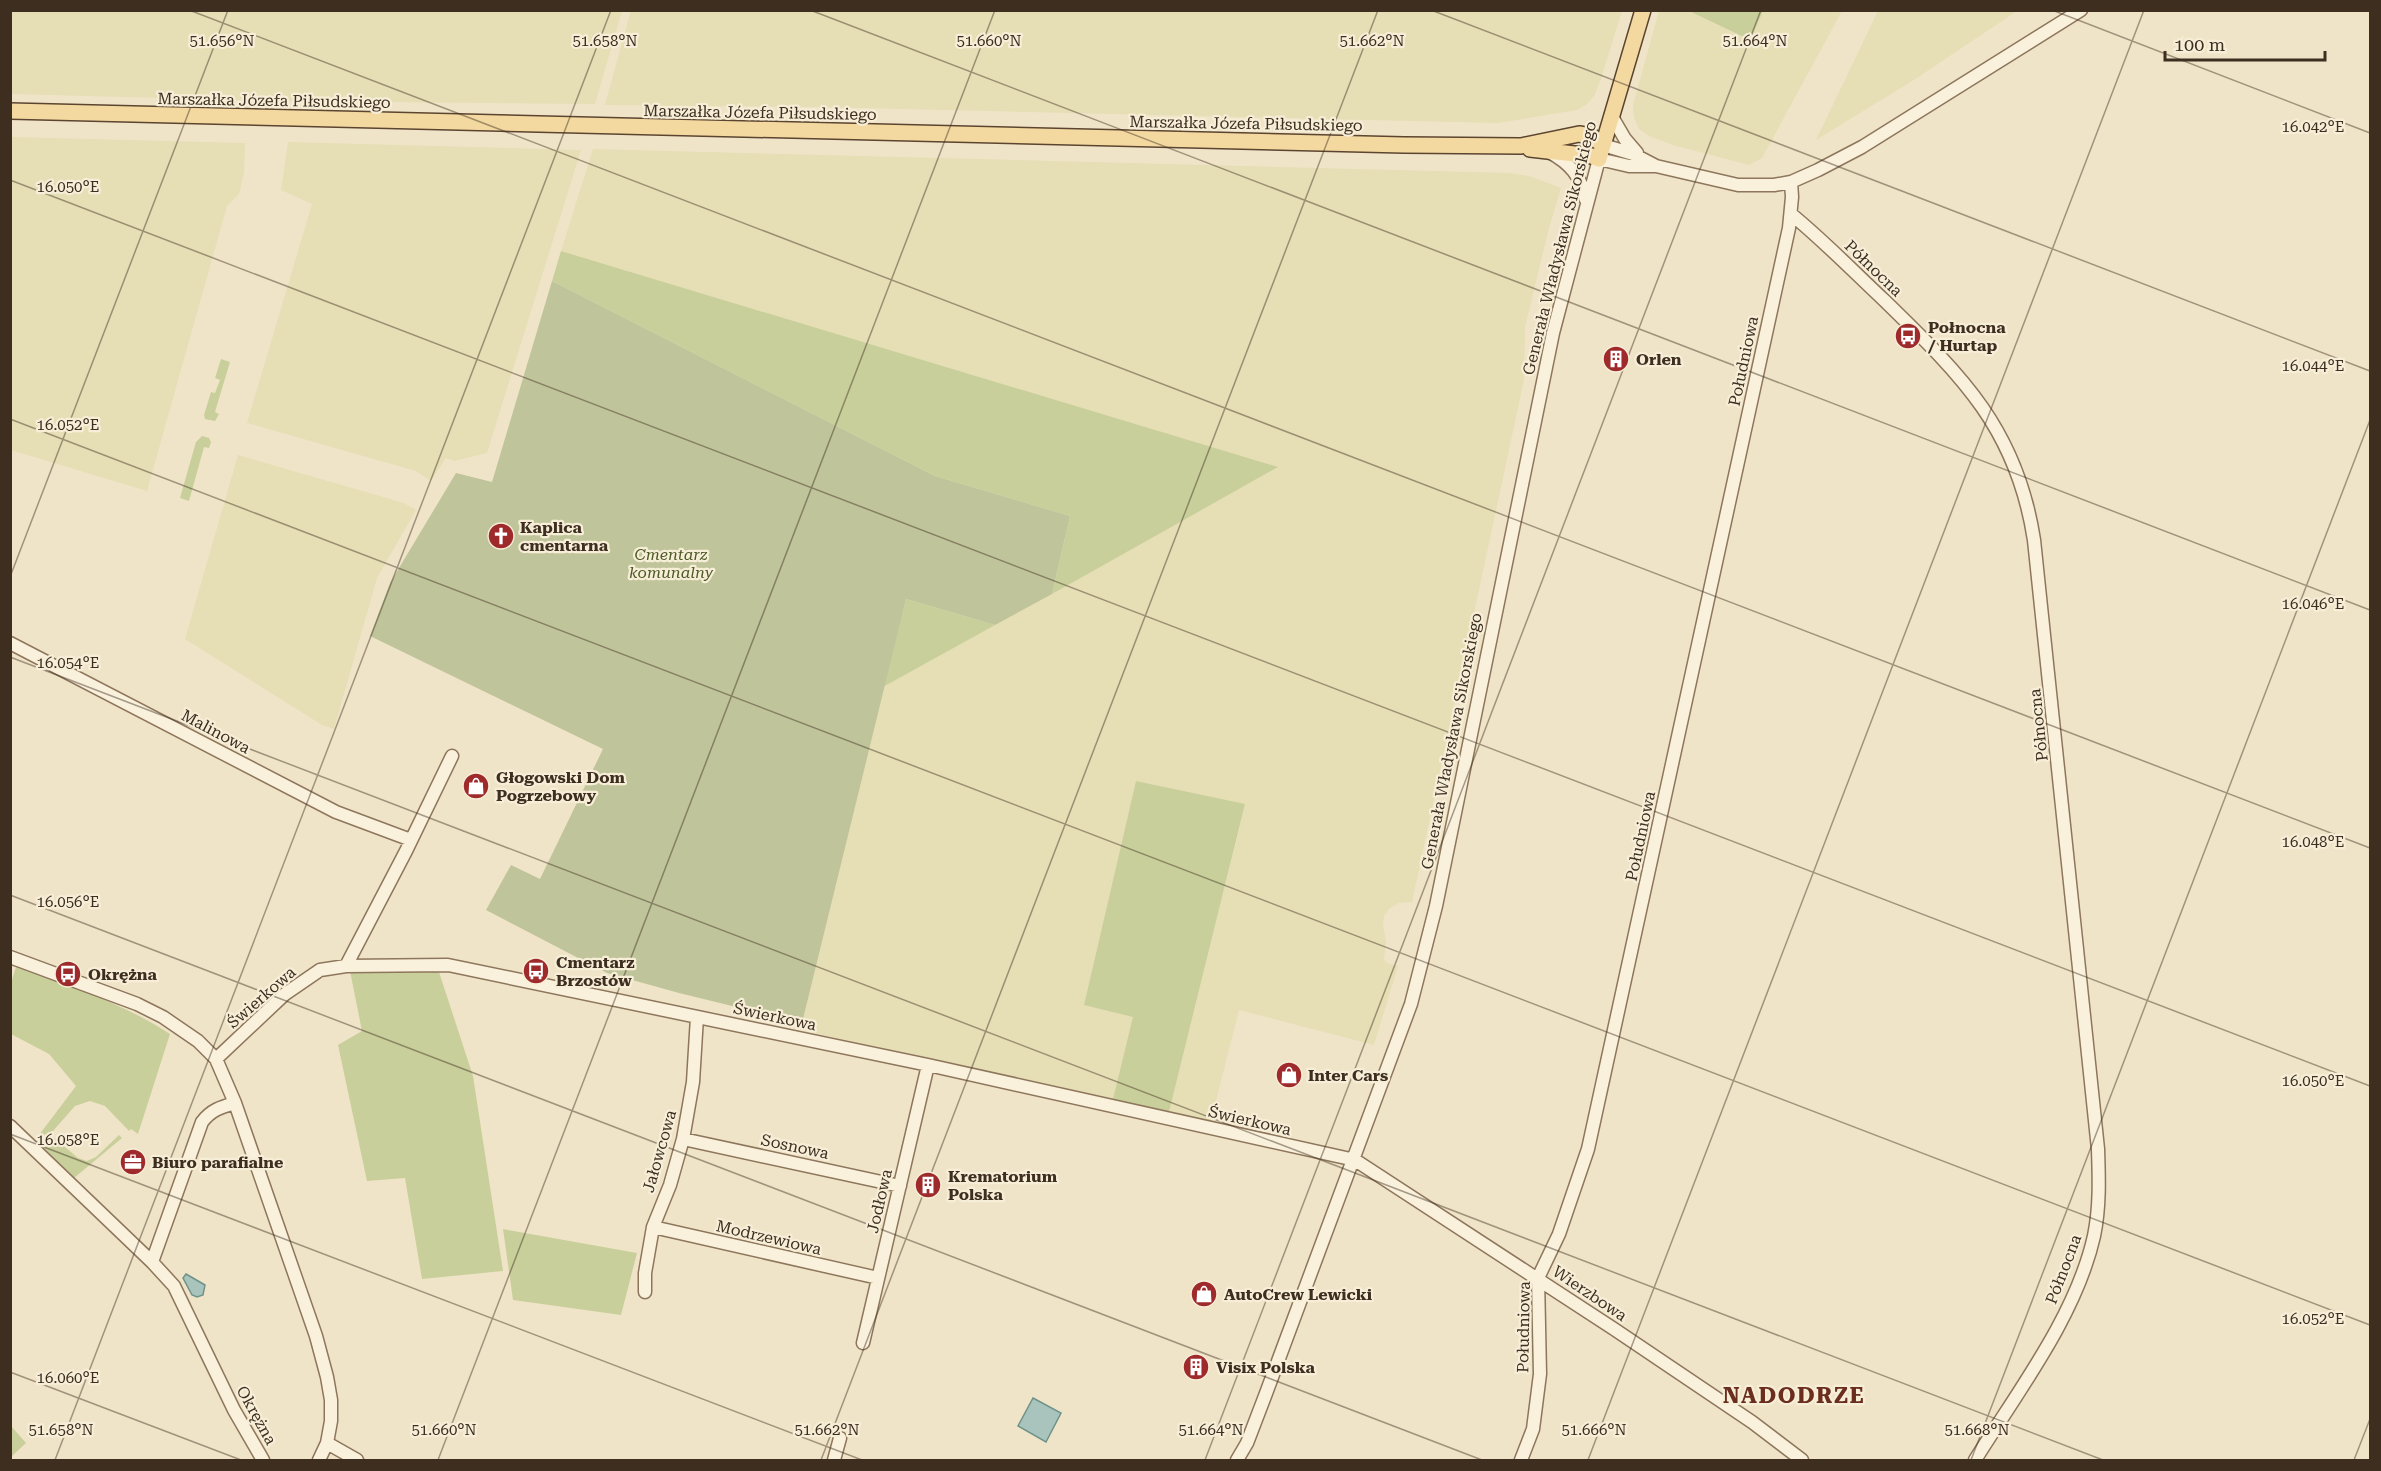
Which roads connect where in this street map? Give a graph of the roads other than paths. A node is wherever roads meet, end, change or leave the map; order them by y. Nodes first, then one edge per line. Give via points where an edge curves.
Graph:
1 (1643, 10) edge
2 (2081, 10) edge
3 (10, 111) edge
4 (1611, 116) junction
5 (1509, 147) junction
6 (1548, 152) junction
7 (1601, 152) junction
8 (1643, 158) junction
9 (1656, 166) junction
10 (1791, 182) junction
11 (1587, 202) junction
12 (1791, 214) junction
13 (10, 643) edge
14 (452, 756) dead end
15 (411, 840) junction
16 (10, 957) edge
17 (346, 966) junction
18 (698, 1017) junction
19 (216, 1059) junction
20 (928, 1065) junction
21 (235, 1102) junction
22 (10, 1126) edge
23 (683, 1139) junction
24 (1355, 1160) junction
25 (900, 1186) junction
26 (653, 1227) junction
27 (152, 1262) junction
28 (878, 1278) junction
29 (1538, 1278) junction
30 (645, 1293) dead end
31 (863, 1343) dead end
32 (840, 1438) dead end
33 (327, 1443) junction
34 (264, 1461) edge
35 (319, 1461) edge
36 (357, 1461) edge
37 (834, 1461) edge
38 (1237, 1461) edge
39 (1521, 1461) edge
40 (1802, 1461) edge
41 (1975, 1461) edge

1 - 4 main road, Generała Władysława Sikorskiego
2 - 10 street via 1862,147
3 - 5 main road, Marszałka Józefa Piłsudskiego
4 - 7 main road, Generała Władysława Sikorskiego
4 - 8 street via 1625,140
5 - 6 main road, Marszałka Józefa Piłsudskiego
5 - 7 main road, Marszałka Józefa Piłsudskiego via 1578,134 1591,136
6 - 7 main road, Marszałka Józefa Piłsudskiego via 1592,156
6 - 11 street via 1575,171
7 - 8 street
7 - 9 street via 1629,166
7 - 11 street, Generała Władysława Sikorskiego
8 - 9 street
9 - 10 street via 1738,185
10 - 12 street
11 - 24 street, Generała Władysława Sikorskiego via 1553,333 1436,906 1411,1004
12 - 29 street, Południowa via 1588,1149 1559,1234
12 - 41 street, Północna via 1934,349 1975,395 2016,466 2030,512 2098,1149 2098,1204 2089,1254 2070,1304
13 - 15 street, Malinowa via 336,812
14 - 15 street
15 - 17 street
16 - 19 street via 137,1004 198,1041
17 - 18 street, Świerkowa via 448,965
17 - 19 street, Świerkowa via 320,970 301,982
18 - 20 street, Świerkowa
18 - 23 street, Jałowcowa
19 - 21 street
20 - 24 street, Świerkowa
20 - 25 street, Jodłowa
21 - 27 street via 208,1114 202,1122
21 - 33 street via 316,1336 331,1400
22 - 27 street, Okrężna
23 - 25 street, Sosnowa
23 - 26 street, Jałowcowa
24 - 29 street, Wierzbowa
24 - 38 street, Generała Władysława Sikorskiego
25 - 28 street, Jodłowa
26 - 28 street, Modrzewiowa
26 - 30 street, Jałowcowa
27 - 34 street, Okrężna via 174,1286 234,1410
28 - 31 street, Jodłowa
29 - 39 street, Południowa via 1540,1374 1533,1429
29 - 40 street, Wierzbowa via 1752,1422
32 - 37 street
33 - 35 street
33 - 36 street

